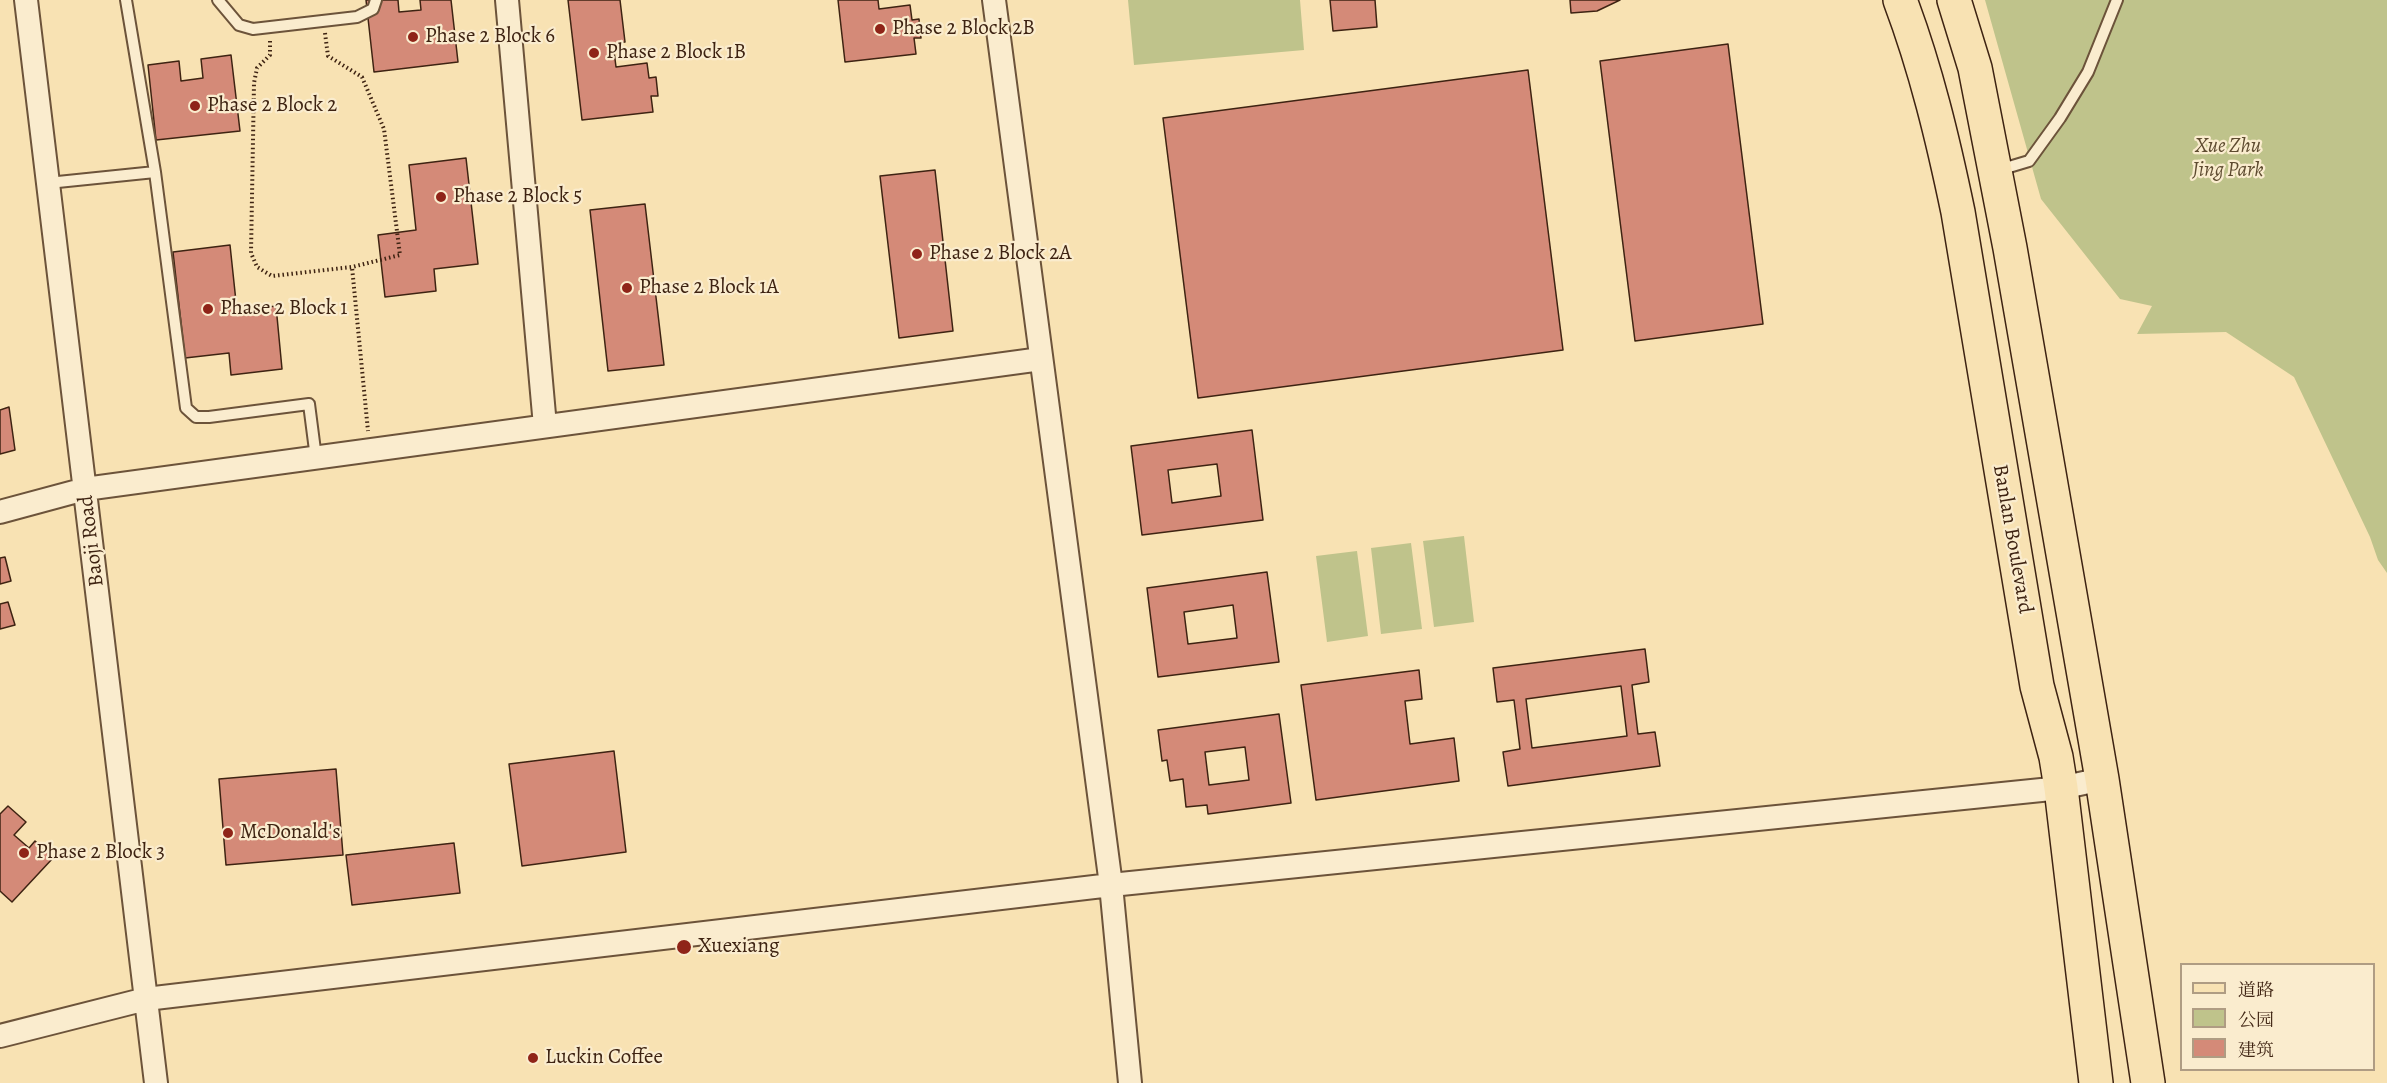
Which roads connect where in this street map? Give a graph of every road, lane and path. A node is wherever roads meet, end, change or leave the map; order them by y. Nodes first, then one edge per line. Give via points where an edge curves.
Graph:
1 (26, 0) edge
2 (126, 0) edge
3 (218, 0) edge
4 (376, 0) edge
5 (507, 0) edge
6 (994, 0) edge
7 (1900, 0) edge
8 (1954, 0) edge
9 (2117, 0) edge
10 (324, 20) junction
11 (271, 27) junction
12 (1996, 170) junction
13 (155, 172) junction
14 (48, 183) junction
15 (352, 267) junction
16 (1041, 359) junction
17 (546, 426) junction
18 (370, 450) junction
19 (316, 458) junction
20 (85, 489) junction
21 (0, 512) edge
22 (2102, 779) junction
23 (2061, 788) junction
24 (1111, 885) junction
25 (146, 999) junction
26 (0, 1036) edge
27 (156, 1083) edge
28 (1130, 1083) edge
29 (2096, 1083) edge
30 (2148, 1083) edge

1 - 14 street, Baoji Road
2 - 13 lane
3 - 11 lane via 238,25 253,29
4 - 10 lane via 372,9 357,17
5 - 17 street
6 - 16 street
7 - 23 main road, Banlan Boulevard via 1943,138 2037,686
8 - 12 main road via 1975,68
9 - 12 lane via 2088,72 2048,135 2029,161
10 - 11 lane
10 - 15 path via 328,56 362,78 384,129 400,255
11 - 15 path via 270,55 257,68 254,83 251,253 256,267 272,276
12 - 22 main road
13 - 14 lane
13 - 19 lane via 186,408 196,417 209,417 309,404
14 - 20 street, Baoji Road
15 - 18 path
16 - 17 street
16 - 24 street
17 - 18 street
18 - 19 street
19 - 20 street
20 - 21 street
20 - 25 street, Baoji Road
22 - 23 street
22 - 30 main road
23 - 24 street
23 - 29 main road, Banlan Boulevard
24 - 25 street
24 - 28 street
25 - 26 street
25 - 27 street, Baoji Road

